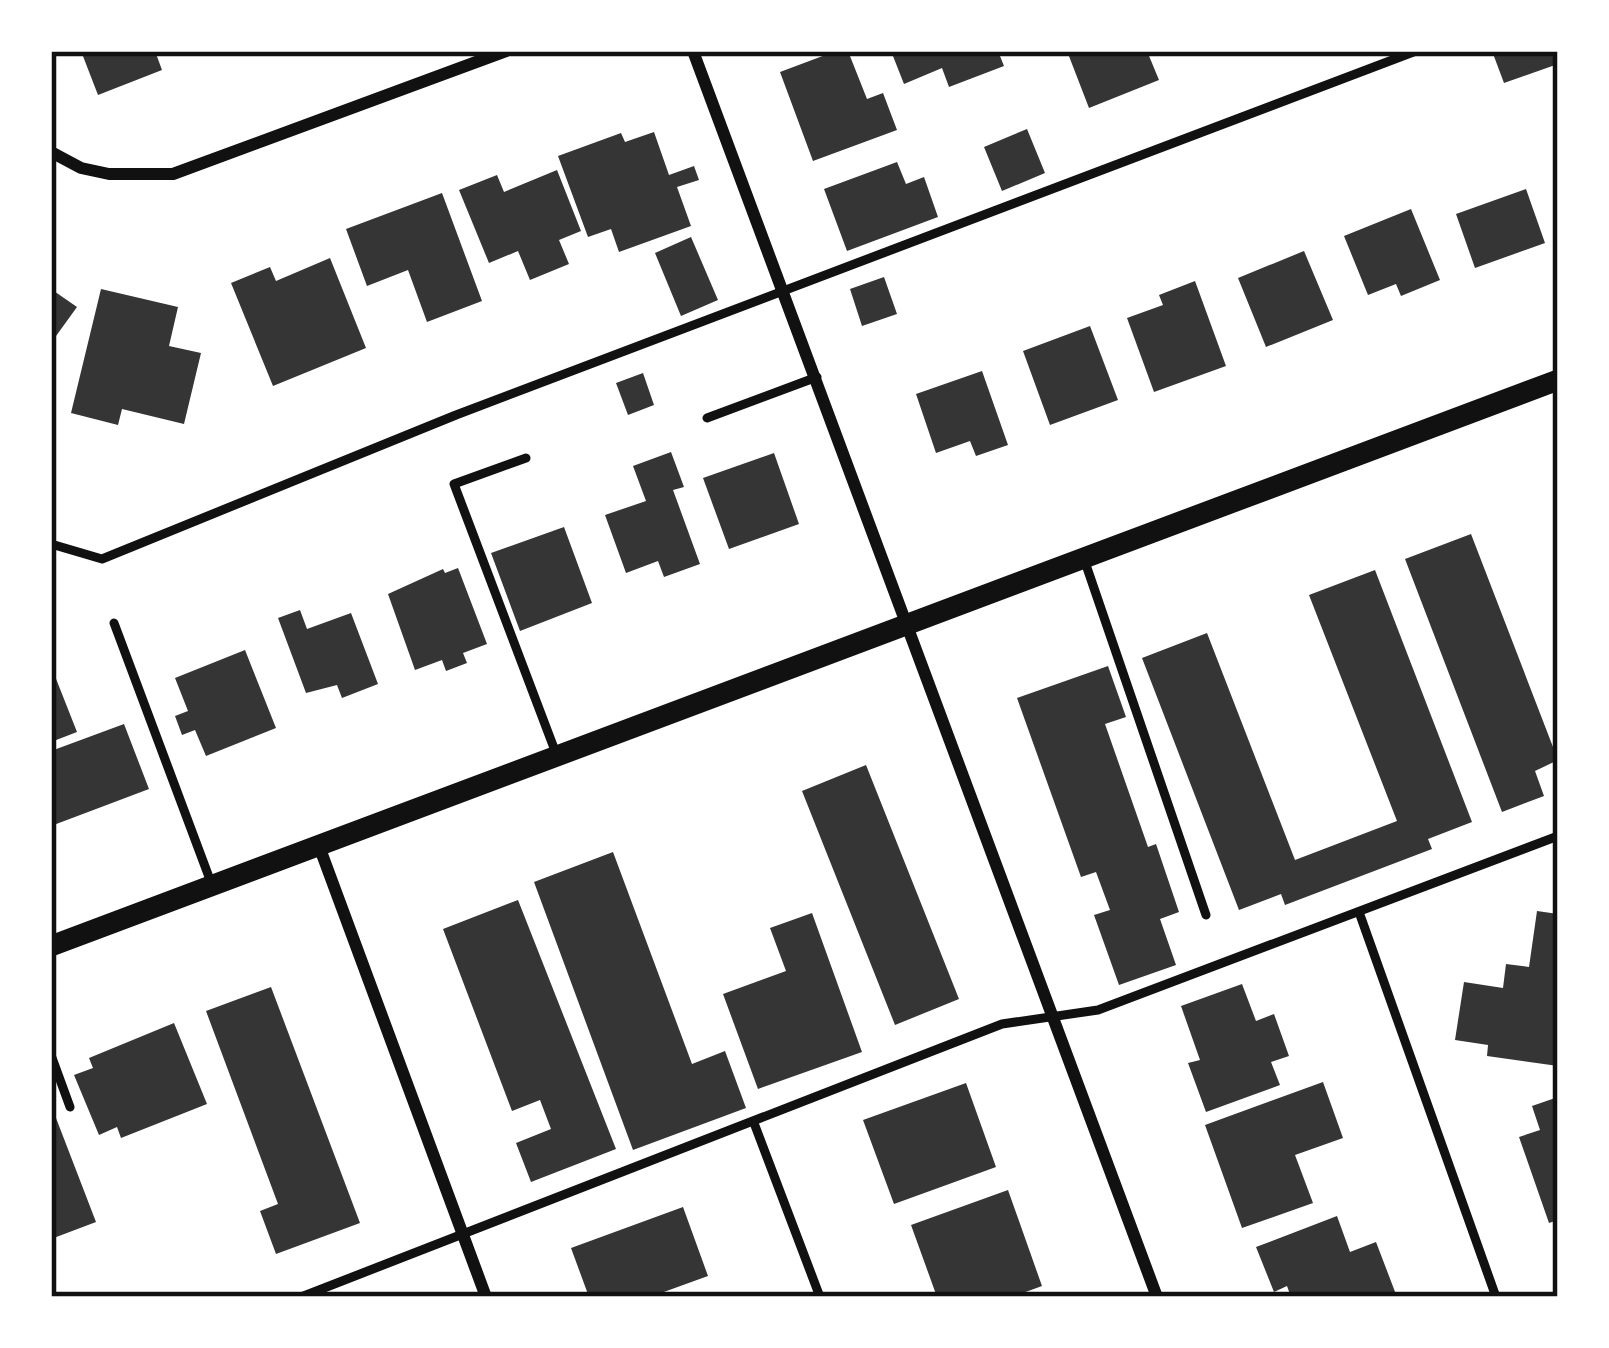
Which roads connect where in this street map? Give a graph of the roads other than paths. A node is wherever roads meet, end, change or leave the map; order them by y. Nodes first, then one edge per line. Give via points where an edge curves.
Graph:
1 (506, 51) edge
2 (693, 51) edge
3 (1416, 51) edge
4 (51, 152) edge
5 (785, 293) junction
6 (817, 377) junction
7 (1558, 380) edge
8 (707, 418) dead end
9 (526, 458) dead end
10 (51, 544) edge
11 (1084, 559) junction
12 (114, 623) dead end
13 (908, 626) junction
14 (557, 756) junction
15 (1558, 836) edge
16 (319, 846) junction
17 (212, 885) junction
18 (1359, 912) junction
19 (1206, 915) dead end
20 (51, 946) edge
21 (1051, 1017) junction
22 (51, 1054) edge
23 (70, 1107) dead end
24 (754, 1123) junction
25 (463, 1235) junction
26 (301, 1297) edge
27 (486, 1297) edge
28 (820, 1297) edge
29 (1156, 1297) edge
30 (1496, 1297) edge

1 - 4 street via 173,174 81,168
2 - 5 street
3 - 5 lane
5 - 6 street
5 - 10 lane via 102,559
6 - 8 lane
6 - 13 street
7 - 11 street
9 - 14 lane via 454,484
11 - 13 street
11 - 19 lane
12 - 17 lane
13 - 14 street
13 - 21 street
14 - 16 street
15 - 18 lane
16 - 17 street
16 - 25 street
17 - 20 street
18 - 21 lane via 1098,1010
18 - 30 lane
21 - 24 lane via 1002,1024
21 - 29 street
22 - 23 lane
24 - 25 lane
24 - 28 lane
25 - 26 lane
25 - 27 street

